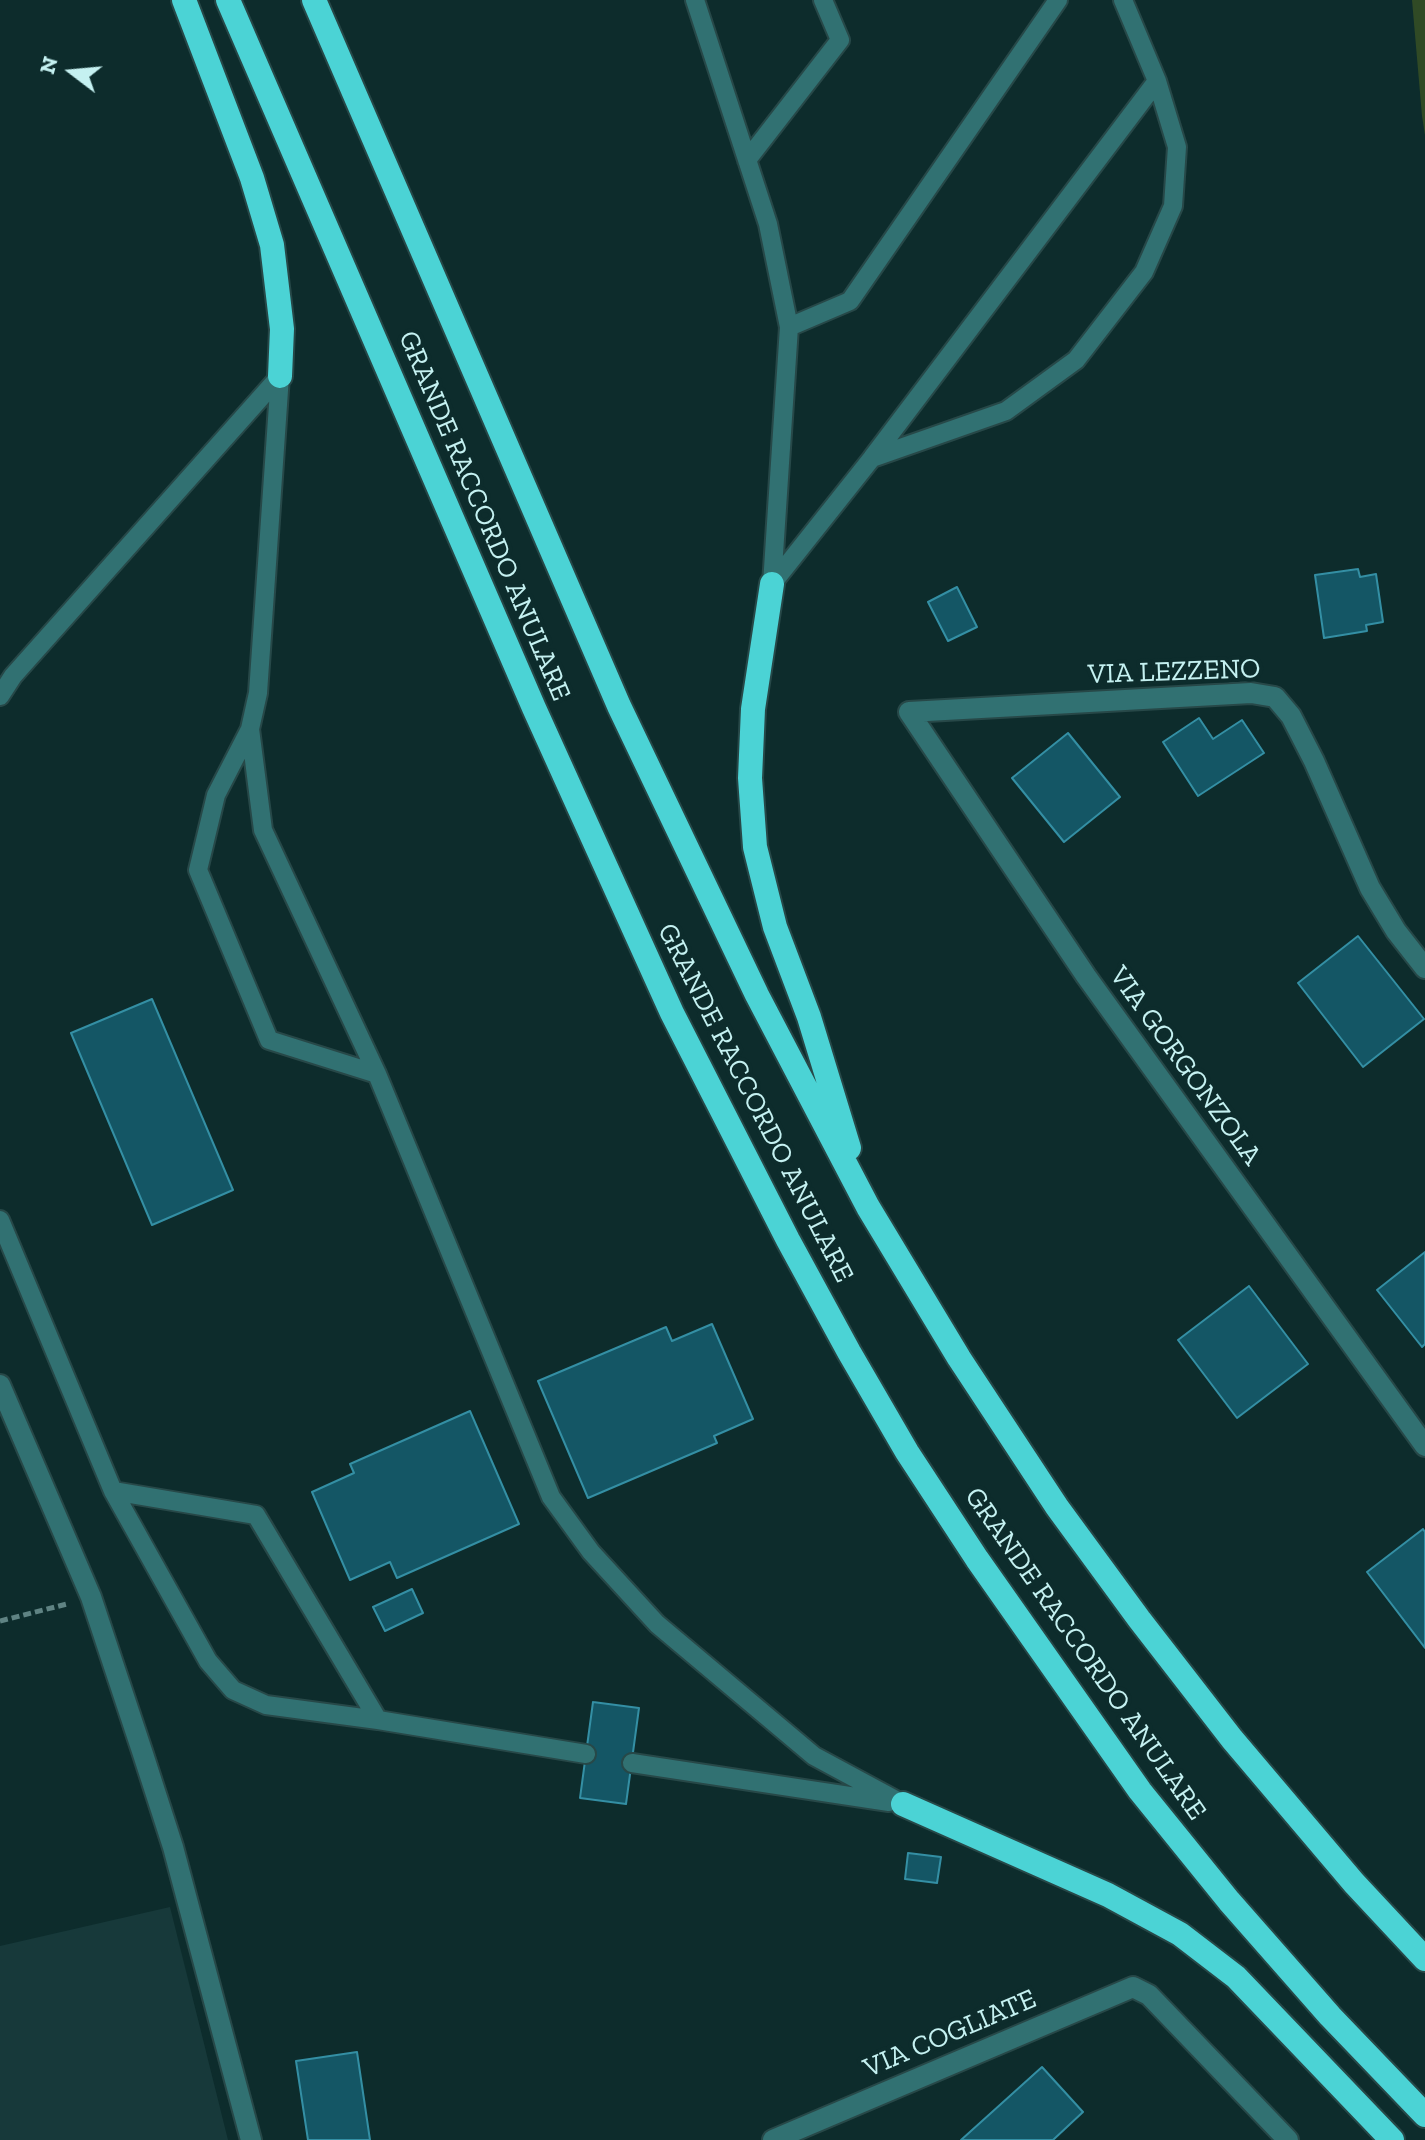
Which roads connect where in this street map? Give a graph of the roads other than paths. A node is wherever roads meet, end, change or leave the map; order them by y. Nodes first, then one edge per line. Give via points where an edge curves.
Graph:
1 (184, 0) edge
2 (228, 0) edge
3 (314, 0) edge
4 (695, 0) edge
5 (823, 0) edge
6 (1058, 0) edge
7 (1123, 0) edge
8 (1157, 81) junction
9 (747, 160) junction
10 (789, 327) junction
11 (280, 376) junction
12 (872, 458) junction
13 (772, 584) junction
14 (7, 675) edge
15 (0, 696) edge
16 (909, 712) joint
17 (250, 729) junction
18 (1425, 968) edge
19 (377, 1074) junction
20 (868, 1207) junction
21 (0, 1220) edge
22 (0, 1385) edge
23 (1425, 1446) edge
24 (113, 1491) junction
25 (378, 1720) junction
26 (586, 1754) dead end
27 (632, 1763) dead end
28 (903, 1804) junction
29 (1425, 1959) edge
30 (1425, 2115) edge
31 (251, 2140) edge
32 (773, 2140) edge
33 (1288, 2140) edge
34 (1392, 2140) edge

1 - 11 highway via 272,245 282,329
2 - 30 highway, GRANDE RACCORDO ANULARE via 653,971 849,1352 977,1559 1140,1791 1330,2016
3 - 20 highway, GRANDE RACCORDO ANULARE via 619,706 757,995
4 - 9 lane
5 - 9 lane via 840,40
6 - 10 lane via 850,301
7 - 8 lane
8 - 12 lane
8 - 12 lane via 1177,147 1174,192 1144,272 1076,360 1006,411
9 - 10 lane via 768,224
10 - 13 lane
11 - 14 lane
11 - 17 lane via 258,693
12 - 13 lane
13 - 20 highway via 753,709 755,847 775,927
14 - 15 lane
16 - 18 street, VIA LEZZENO via 1251,693 1275,697 1314,761 1370,888
16 - 23 street, VIA GORGONZOLA via 1086,976
17 - 19 lane via 263,830
17 - 19 lane via 216,795 198,870 269,1040
19 - 28 lane via 551,1497 591,1552 657,1624 814,1756
20 - 29 highway, GRANDE RACCORDO ANULARE via 959,1358 1121,1594 1242,1751
21 - 24 lane
22 - 31 street via 91,1597 173,1847
24 - 25 lane via 208,1661 233,1690 266,1705
24 - 25 lane via 256,1515
25 - 26 lane
27 - 28 lane
28 - 34 highway via 1108,1895 1180,1934 1236,1977
32 - 33 street, VIA COGLIATE via 1127,1989 1149,1995

